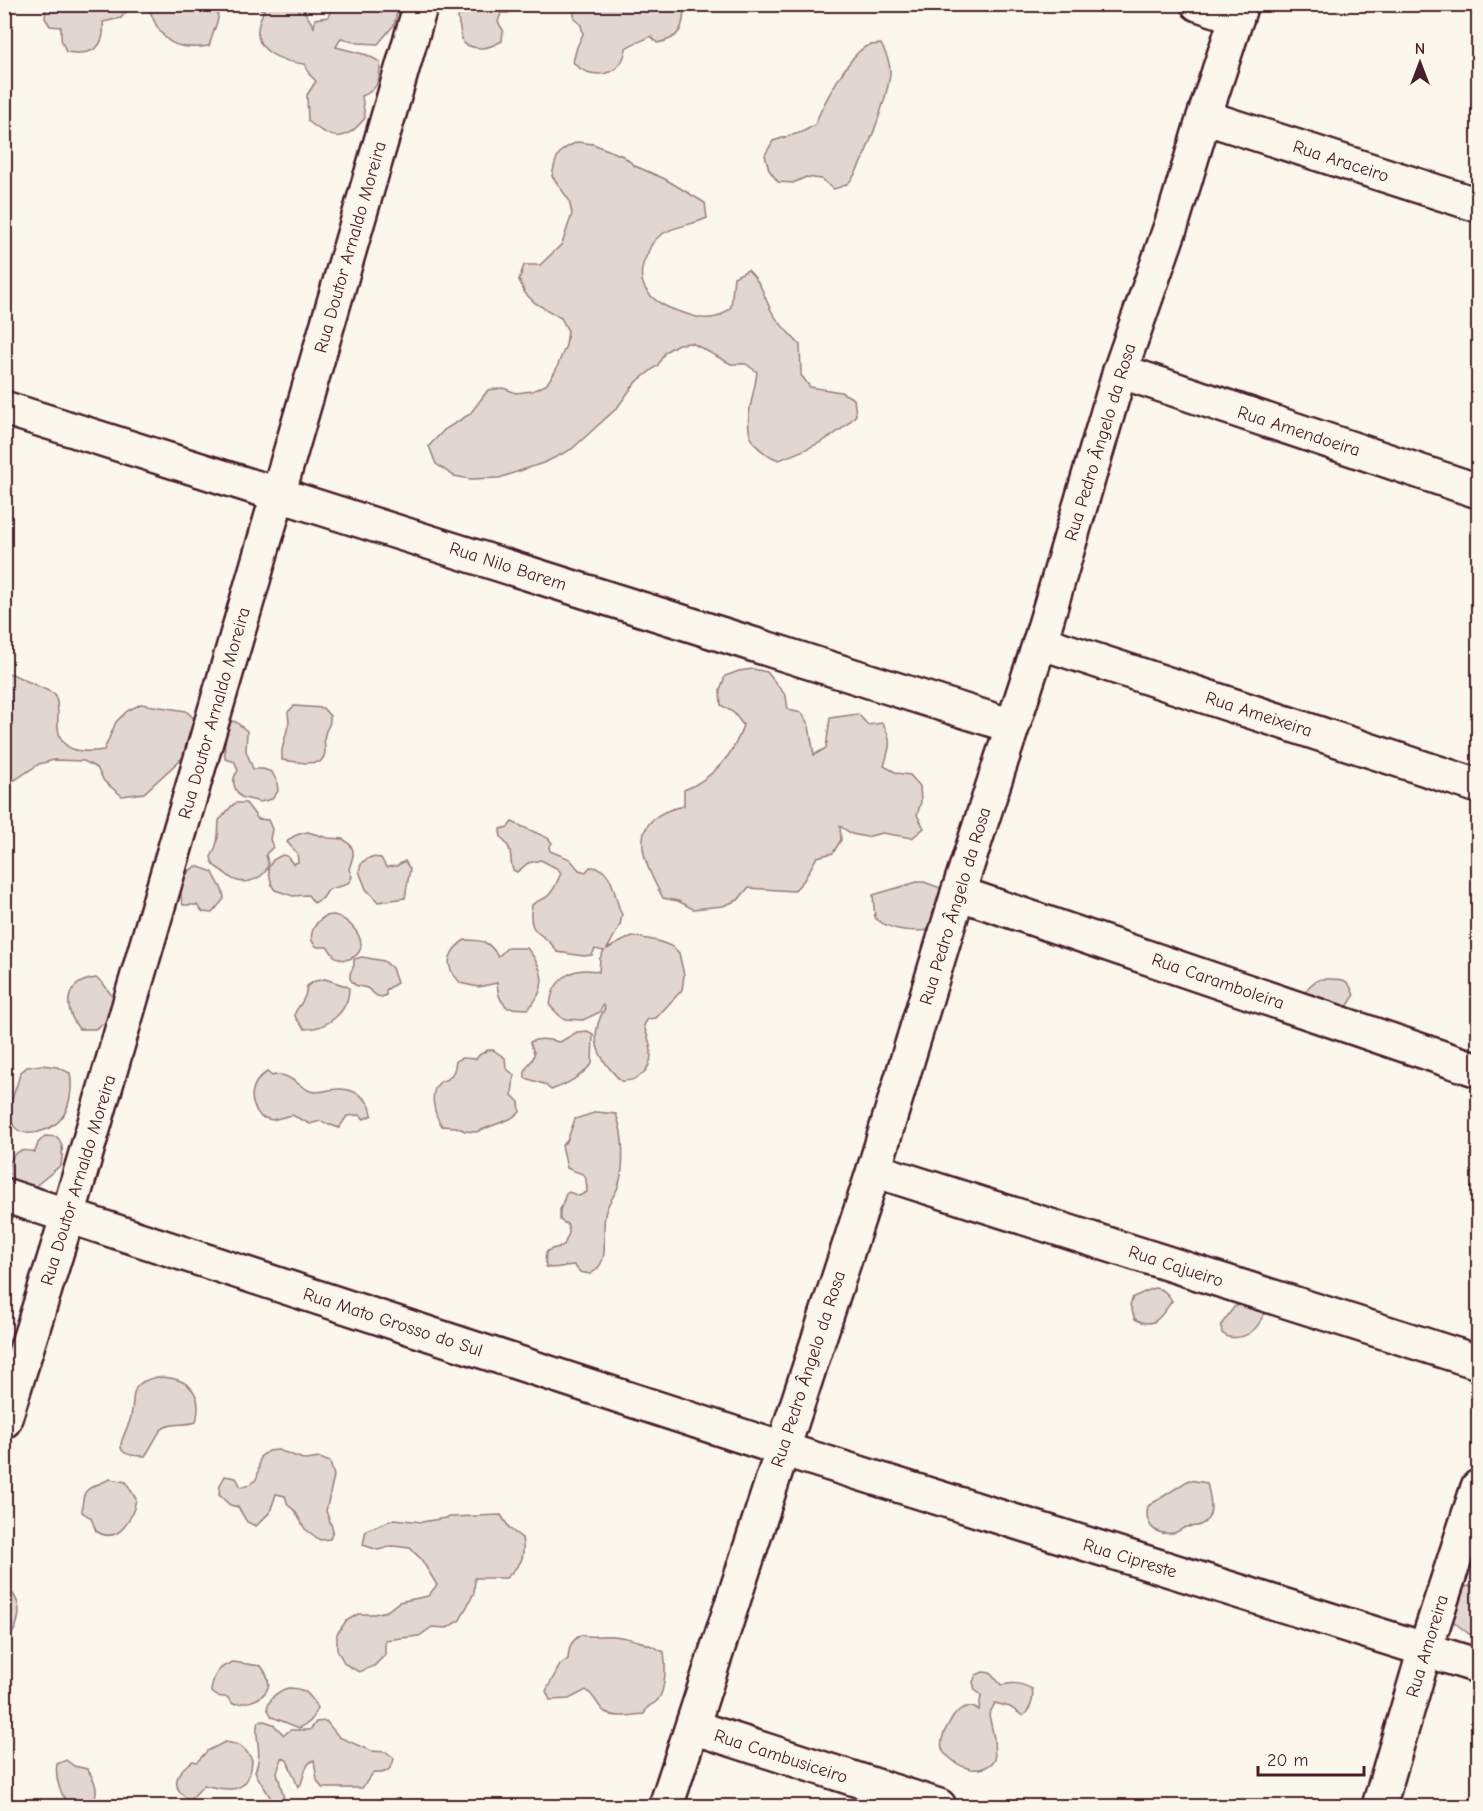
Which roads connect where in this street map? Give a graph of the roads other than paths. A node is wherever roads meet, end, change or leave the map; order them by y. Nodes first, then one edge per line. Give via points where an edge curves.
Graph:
1 (421, 4) edge
2 (1198, 4) edge
3 (1239, 11) edge
4 (1204, 117) junction
5 (1479, 205) edge
6 (1120, 371) junction
7 (4, 408) edge
8 (1479, 491) edge
9 (278, 494) junction
10 (1040, 642) junction
11 (1012, 726) junction
12 (1479, 786) edge
13 (958, 893) junction
14 (1479, 1070) edge
15 (874, 1170) junction
16 (4, 1195) edge
17 (68, 1215) junction
18 (1479, 1362) edge
19 (4, 1421) edge
20 (782, 1449) junction
21 (1479, 1487) edge
22 (1425, 1650) junction
23 (1479, 1666) edge
24 (693, 1727) junction
25 (666, 1806) edge
26 (939, 1806) edge
27 (1379, 1806) edge

1 - 9 street, Rua Doutor Arnaldo Moreira
2 - 3 street
3 - 4 street, Rua Pedro Ângelo da Rosa
4 - 5 street, Rua Araceiro
4 - 6 street, Rua Pedro Ângelo da Rosa
6 - 8 street, Rua Amendoeira
6 - 10 street, Rua Pedro Ângelo da Rosa
7 - 9 street, Rua Nilo Barem
9 - 11 street, Rua Nilo Barem
9 - 17 street, Rua Doutor Arnaldo Moreira
10 - 11 street, Rua Pedro Ângelo da Rosa
10 - 12 street, Rua Ameixeira
11 - 13 street, Rua Pedro Ângelo da Rosa
13 - 14 street, Rua Caramboleira
13 - 15 street, Rua Pedro Ângelo da Rosa
15 - 18 street, Rua Cajueiro
15 - 20 street, Rua Pedro Ângelo da Rosa
16 - 17 street, Rua Mato Grosso do Sul
17 - 19 street, Rua Doutor Arnaldo Moreira
17 - 20 street, Rua Mato Grosso do Sul
20 - 22 street, Rua Cipreste
20 - 24 street, Rua Pedro Ângelo da Rosa
21 - 22 street, Rua Amoreira
22 - 23 street, Rua Cipreste
22 - 27 street, Rua Amoreira
24 - 25 street, Rua Pedro Ângelo da Rosa
24 - 26 street, Rua Cambusiceiro

